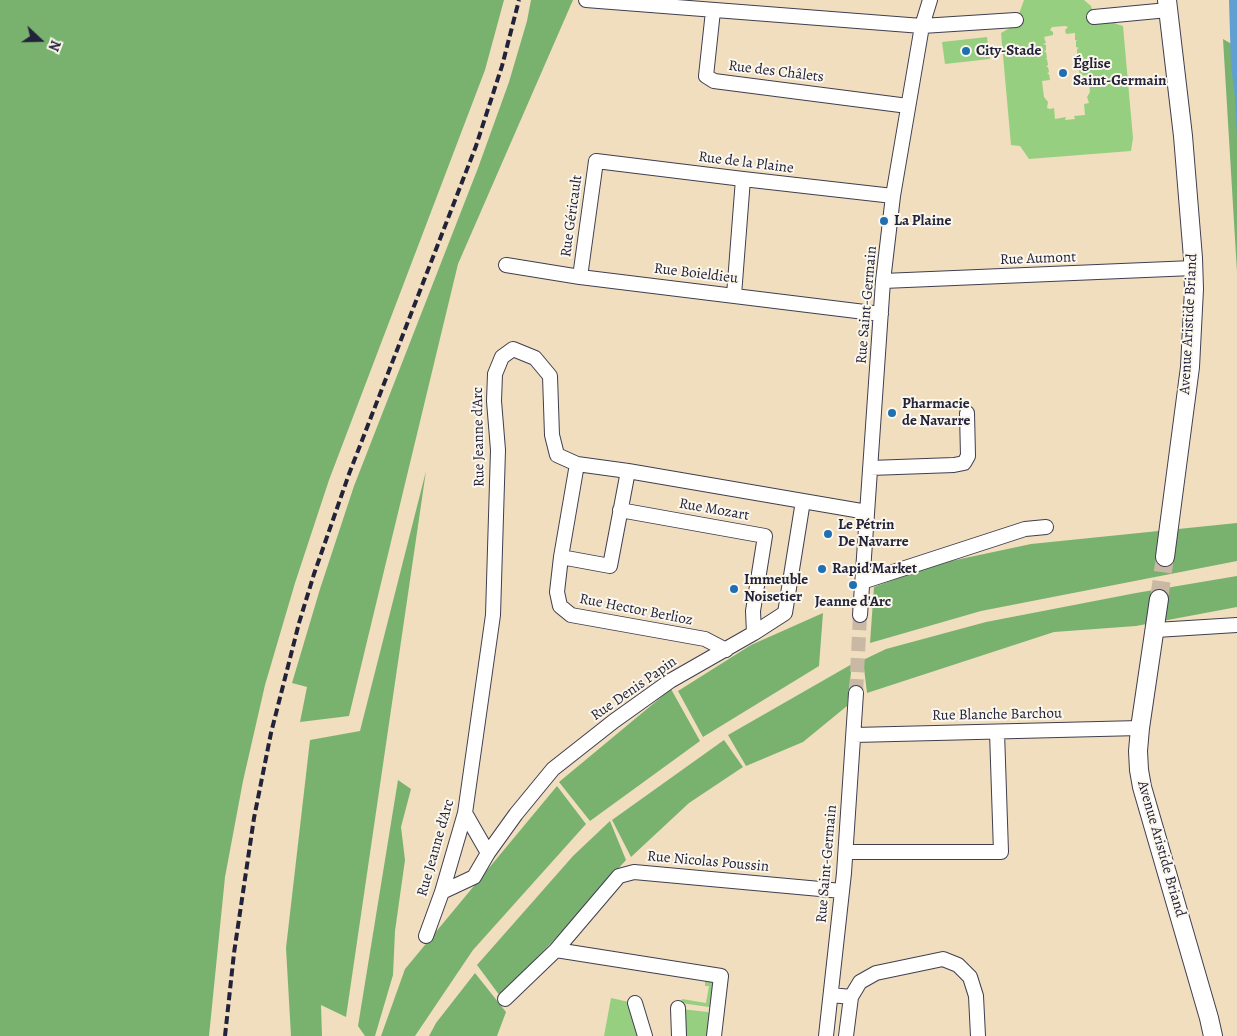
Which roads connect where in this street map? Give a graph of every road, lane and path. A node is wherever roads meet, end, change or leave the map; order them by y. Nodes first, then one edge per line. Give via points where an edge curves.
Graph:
1 (586, 0) edge
2 (930, 0) edge
3 (647, 2) edge
4 (1167, 5) edge
5 (713, 11) junction
6 (1094, 17) dead end
7 (1016, 20) dead end
8 (922, 26) junction
9 (908, 106) junction
10 (596, 161) joint
11 (743, 180) junction
12 (893, 196) junction
13 (506, 265) dead end
14 (1193, 268) junction
15 (580, 276) junction
16 (883, 281) junction
17 (734, 296) junction
18 (881, 314) junction
19 (967, 413) dead end
20 (577, 464) junction
21 (870, 468) junction
22 (628, 471) junction
23 (803, 501) junction
24 (620, 510) junction
25 (867, 512) junction
26 (1046, 527) dead end
27 (561, 557) junction
28 (1165, 557) tunnel mouth
29 (862, 582) junction
30 (1159, 599) tunnel mouth
31 (860, 615) tunnel mouth
32 (1237, 625) edge
33 (1156, 630) junction
34 (754, 633) junction
35 (726, 650) junction
36 (856, 694) tunnel mouth
37 (1140, 728) junction
38 (997, 732) junction
39 (854, 735) junction
40 (465, 813) junction
41 (846, 852) junction
42 (488, 853) junction
43 (842, 891) junction
44 (442, 892) junction
45 (426, 936) dead end
46 (556, 950) junction
47 (831, 995) junction
48 (851, 997) junction
49 (505, 999) dead end
50 (635, 1003) dead end
51 (678, 1008) dead end
52 (645, 1036) edge
53 (679, 1036) edge
54 (714, 1036) edge
55 (826, 1036) edge
56 (846, 1036) edge
57 (978, 1036) edge
58 (1213, 1036) edge

1 - 3 street
2 - 8 street, Rue Saint-Germain
3 - 5 street
4 - 6 street
4 - 14 main road, Avenue Aristide Briand via 1166,37
5 - 8 street
5 - 9 street, Rue des Châlets via 706,76 714,81
7 - 8 street
8 - 9 street, Rue Saint-Germain
9 - 12 street, Rue Saint-Germain
10 - 11 street, Rue de la Plaine
10 - 15 street, Rue Géricault
11 - 12 street, Rue de la Plaine
11 - 17 street
12 - 16 street, Rue Saint-Germain
13 - 15 street, Rue Boieldieu
14 - 16 street, Rue Aumont
14 - 28 main road, Avenue Aristide Briand via 1190,367
15 - 17 street, Rue Boieldieu
16 - 18 street, Rue Saint-Germain
17 - 18 street, Rue Boieldieu
18 - 21 street, Rue Saint-Germain
19 - 21 street via 968,456 964,463
20 - 22 street, Rue Jeanne d'Arc
20 - 27 street
20 - 40 street, Rue Jeanne d'Arc via 557,455 552,435 550,376 535,358 513,349 502,357 495,374 498,450 492,615
21 - 25 street, Rue Saint-Germain
22 - 23 street, Rue Jeanne d'Arc
22 - 24 street
23 - 25 street, Rue Jeanne d'Arc
23 - 34 street, Rue Denis Papin via 785,613
24 - 27 street via 610,566
24 - 34 street, Rue Mozart via 764,536 753,611
25 - 29 street, Rue Saint-Germain
26 - 29 street via 1025,529
27 - 35 street, Rue Hector Berlioz via 558,599 560,606 571,614 705,639
29 - 31 street, Rue Saint-Germain
30 - 33 main road, Avenue Aristide Briand
32 - 33 street
33 - 37 main road, Avenue Aristide Briand
34 - 35 street, Rue Denis Papin
35 - 42 street, Rue Denis Papin via 670,681 553,769
36 - 39 street, Rue Saint-Germain
37 - 38 street, Rue Blanche Barchou
37 - 58 main road, Avenue Aristide Briand via 1138,751 1142,787
38 - 39 street, Rue Blanche Barchou
38 - 41 street via 1001,852
39 - 41 street, Rue Saint-Germain
40 - 42 street
40 - 44 street, Rue Jeanne d'Arc
41 - 43 street, Rue Saint-Germain
42 - 44 street, Rue Denis Papin via 474,877
43 - 46 street, Rue Nicolas Poussin via 634,872 619,876
43 - 47 street, Rue Saint-Germain
44 - 45 street, Rue Jeanne d'Arc
46 - 49 street, Rue Nicolas Poussin
46 - 54 street via 721,976
47 - 48 street
47 - 55 street, Rue Saint-Germain
48 - 56 street
48 - 57 street via 860,982 876,973 943,959 958,965 970,977 976,996
50 - 52 street
51 - 53 street

